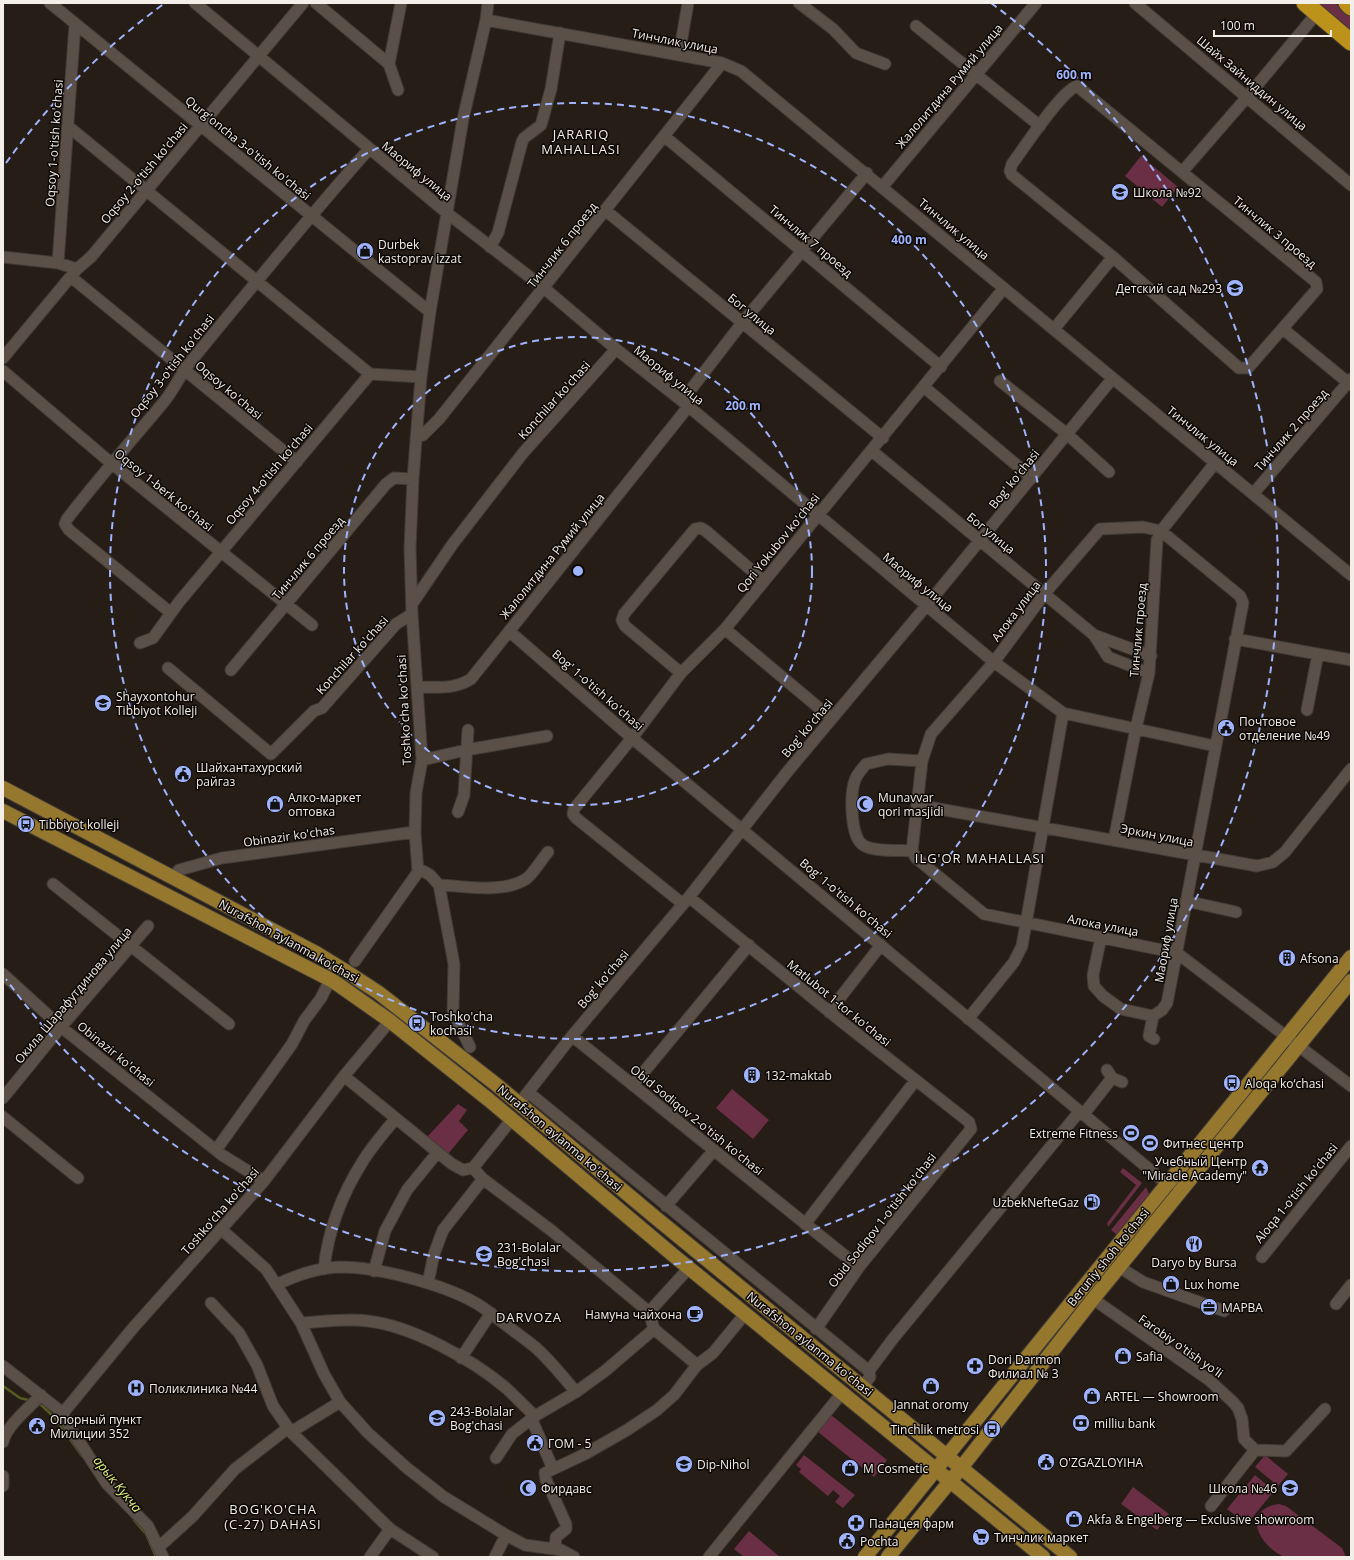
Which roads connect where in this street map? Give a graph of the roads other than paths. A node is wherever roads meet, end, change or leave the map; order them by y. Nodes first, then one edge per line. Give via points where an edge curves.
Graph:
1 (50, 3) edge
2 (195, 3) edge
3 (303, 3) edge
4 (316, 3) edge
5 (401, 3) edge
6 (488, 3) edge
7 (688, 3) edge
8 (798, 3) edge
9 (1036, 3) edge
10 (1135, 3) edge
11 (1347, 3) edge
12 (1351, 7) edge
13 (1311, 8) edge
14 (486, 20) junction
15 (75, 24) junction
16 (916, 26) dead end
17 (560, 33) junction
18 (1351, 42) edge
19 (679, 55) junction
20 (259, 56) junction
21 (722, 63) junction
22 (389, 64) junction
23 (885, 64) dead end
24 (977, 73) junction
25 (398, 90) dead end
26 (1248, 96) junction
27 (200, 126) junction
28 (1040, 126) junction
29 (69, 127) junction
30 (664, 136) junction
31 (369, 149) junction
32 (1182, 172) junction
33 (867, 173) junction
34 (1351, 185) edge
35 (883, 186) junction
36 (147, 190) junction
37 (605, 210) junction
38 (447, 213) junction
39 (310, 215) junction
40 (490, 247) junction
41 (803, 250) junction
42 (3, 257) edge
43 (1113, 257) junction
44 (58, 263) junction
45 (74, 273) junction
46 (257, 280) junction
47 (544, 288) junction
48 (1004, 288) junction
49 (430, 312) junction
50 (742, 323) junction
51 (1054, 329) junction
52 (1283, 329) junction
53 (616, 349) junction
54 (3, 358) edge
55 (941, 367) junction
56 (184, 369) junction
57 (3, 371) edge
58 (370, 374) junction
59 (421, 377) junction
60 (1112, 379) junction
61 (1000, 381) dead end
62 (1350, 382) edge
63 (924, 387) junction
64 (685, 404) junction
65 (1067, 434) junction
66 (417, 437) junction
67 (882, 438) junction
68 (872, 451) junction
69 (297, 462) junction
70 (111, 463) junction
71 (1215, 463) junction
72 (1109, 472) dead end
73 (1032, 478) junction
74 (413, 479) junction
75 (1253, 494) junction
76 (817, 515) junction
77 (1161, 531) junction
78 (980, 541) junction
79 (220, 553) junction
80 (1351, 575) edge
81 (764, 581) junction
82 (1044, 593) junction
83 (286, 605) junction
84 (927, 606) junction
85 (412, 609) junction
86 (171, 614) junction
87 (312, 625) dead end
88 (725, 629) junction
89 (509, 631) junction
90 (1094, 635) junction
91 (1235, 640) junction
92 (140, 643) dead end
93 (1318, 654) junction
94 (1151, 656) junction
95 (1351, 660) edge
96 (994, 662) junction
97 (168, 668) dead end
98 (231, 670) dead end
99 (681, 672) junction
100 (1149, 673) junction
101 (418, 687) junction
102 (1307, 710) dead end
103 (1063, 713) junction
104 (831, 718) junction
105 (1136, 728) junction
106 (468, 730) dead end
107 (547, 736) dead end
108 (632, 738) junction
109 (1215, 746) junction
110 (466, 750) junction
111 (422, 760) junction
112 (922, 761) junction
113 (1351, 770) edge
114 (3, 788) edge
115 (917, 805) junction
116 (3, 811) edge
117 (458, 812) dead end
118 (574, 814) joint
119 (1043, 827) junction
120 (743, 830) junction
121 (414, 832) junction
122 (1114, 840) junction
123 (912, 851) junction
124 (548, 852) dead end
125 (1194, 856) junction
126 (418, 872) junction
127 (172, 878) junction
128 (53, 884) dead end
129 (439, 885) junction
130 (686, 900) junction
131 (1186, 901) junction
132 (1236, 912) dead end
133 (1027, 923) junction
134 (148, 926) dead end
135 (1101, 938) junction
136 (749, 945) junction
137 (881, 945) junction
138 (133, 946) junction
139 (1177, 953) junction
140 (1351, 957) edge
141 (355, 961) dead end
142 (3, 974) edge
143 (330, 980) junction
144 (1351, 981) edge
145 (829, 1012) junction
146 (1153, 1016) junction
147 (968, 1019) junction
148 (390, 1021) junction
149 (229, 1024) dead end
150 (61, 1026) junction
151 (572, 1036) junction
152 (1286, 1037) junction
153 (1154, 1039) dead end
154 (1299, 1045) junction
155 (470, 1047) dead end
156 (344, 1076) junction
157 (1114, 1077) dead end
158 (915, 1081) junction
159 (633, 1085) junction
160 (1351, 1086) edge
161 (3, 1098) edge
162 (1081, 1114) junction
163 (3, 1117) edge
164 (395, 1119) junction
165 (512, 1119) junction
166 (971, 1129) joint
167 (1351, 1146) edge
168 (216, 1150) junction
169 (714, 1150) junction
170 (437, 1153) junction
171 (473, 1168) junction
172 (78, 1178) dead end
173 (483, 1178) junction
174 (1190, 1180) junction
175 (264, 1181) junction
176 (1167, 1184) junction
177 (666, 1206) junction
178 (1166, 1210) junction
179 (805, 1224) junction
180 (222, 1230) junction
181 (684, 1241) junction
182 (673, 1255) junction
183 (1262, 1257) dead end
184 (859, 1267) junction
185 (689, 1268) junction
186 (1119, 1268) junction
187 (324, 1269) junction
188 (374, 1271) junction
189 (428, 1283) junction
190 (276, 1285) junction
191 (1351, 1285) edge
192 (1093, 1299) junction
193 (211, 1303) dead end
194 (1336, 1304) dead end
195 (1224, 1311) dead end
196 (649, 1312) junction
197 (491, 1313) junction
198 (745, 1314) junction
199 (301, 1324) junction
200 (654, 1329) junction
201 (816, 1329) junction
202 (800, 1336) junction
203 (789, 1350) junction
204 (461, 1358) junction
205 (697, 1365) junction
206 (3, 1366) edge
207 (869, 1372) junction
208 (862, 1387) junction
209 (576, 1392) junction
210 (842, 1393) junction
211 (41, 1395) junction
212 (340, 1402) junction
213 (1325, 1409) dead end
214 (64, 1412) junction
215 (533, 1418) junction
216 (290, 1430) junction
217 (3, 1442) edge
218 (1255, 1450) junction
219 (947, 1457) junction
220 (496, 1458) dead end
221 (961, 1468) junction
222 (553, 1469) junction
223 (936, 1470) junction
224 (3, 1476) edge
225 (950, 1481) junction
226 (3, 1486) edge
227 (1211, 1506) dead end
228 (390, 1529) junction
229 (506, 1534) junction
230 (555, 1548) junction
231 (161, 1552) edge
232 (370, 1557) edge
233 (433, 1557) edge
234 (495, 1557) edge
235 (574, 1557) edge
236 (709, 1557) edge
237 (865, 1557) edge
238 (888, 1557) edge
239 (1043, 1557) edge
240 (1070, 1557) edge

1 - 15 street, Qurg'oncha 3-o'tish ko'chasi
2 - 20 street, Маориф улица
3 - 20 street, Oqsoy 2-o'tish ko'chasi
4 - 22 street
5 - 22 street
6 - 14 street, Toshkoʻcha koʻchasi
7 - 19 street
8 - 23 street via 833,29 856,53
9 - 24 street, Жалолитдина Румий улица
10 - 26 street, Шайх Зайниддин улица
11 - 12 highway
13 - 18 highway
13 - 26 street
14 - 17 street, Тинчлик улица
14 - 38 street, Toshkoʻcha koʻchasi via 463,119
15 - 27 street, Qurg'oncha 3-o'tish ko'chasi
15 - 29 street, Oqsoy 1-o'tish ko'chasi
16 - 24 street
17 - 19 street, Тинчлик улица
17 - 40 street via 551,89 541,125 522,142 498,232
19 - 21 street, Тинчлик улица
20 - 27 street, Oqsoy 2-o'tish ko'chasi
20 - 31 street, Маориф улица
21 - 30 street, Тинчлик 6 проезд
21 - 33 street, Тинчлик улица via 741,71
22 - 25 street
24 - 28 street
24 - 35 street, Жалолитдина Румий улица
26 - 32 street
26 - 34 street, Шайх Зайниддин улица
27 - 36 street, Oqsoy 2-o'tish ko'chasi
27 - 39 street, Qurg'oncha 3-o'tish ko'chasi
28 - 32 street, Тинчлик 3 проезд via 1070,89 1077,86
28 - 43 street, Тинчлик 3 проезд via 1010,168 1012,175
29 - 36 street
29 - 44 street, Oqsoy 1-o'tish ko'chasi
30 - 37 street, Тинчлик 6 проезд
30 - 41 street, Тинчлик 7 проезд
31 - 38 street, Маориф улица
31 - 39 street, Oqsoy 3-o'tish ko'chasi
32 - 52 street, Тинчлик 3 проезд via 1316,282 1317,290
33 - 35 street, Тинчлик улица
33 - 41 street, Жалолитдина Румий улица
35 - 48 street, Тинчлик улица
36 - 45 street, Oqsoy 2-o'tish ko'chasi via 91,257
36 - 46 street
37 - 47 street, Тинчлик 6 проезд
37 - 50 street, Бог улица
38 - 40 street, Маориф улица
38 - 49 street, Toshkoʻcha koʻchasi
39 - 46 street, Oqsoy 3-o'tish ko'chasi
39 - 49 street, Qurg'oncha 3-o'tish ko'chasi
40 - 47 street, Маориф улица
41 - 50 street, Жалолитдина Румий улица
41 - 55 street, Тинчлик 7 проезд
42 - 44 street, Oqsoy ko'chasi
43 - 51 street
43 - 52 street, Тинчлик 3 проезд via 1240,368 1248,368
44 - 45 street, Oqsoy ko'chasi
45 - 54 street, Oqsoy 2-o'tish ko'chasi
45 - 56 street, Oqsoy ko'chasi
46 - 56 street, Oqsoy 3-o'tish ko'chasi
46 - 58 street
47 - 53 street, Маориф улица
47 - 66 street, Тинчлик 6 проезд via 439,419 423,435
48 - 51 street, Тинчлик улица
48 - 55 street, Qori Yokubov ko'chasi
49 - 59 street, Toshkoʻcha koʻchasi
50 - 64 street, Жалолитдина Румий улица
50 - 67 street, Бог улица
51 - 60 street, Тинчлик улица
52 - 62 street, Тинчлик 2 проезд
53 - 64 street, Маориф улица
53 - 85 street, Konchilar ko'chasi via 523,453 452,545
55 - 63 street, Qori Yokubov ko'chasi
56 - 69 street, Oqsoy ko'chasi
56 - 70 street, Oqsoy 3-o'tish ko'chasi via 164,401
57 - 70 street, Oqsoy 1-berk ko'chasi
58 - 59 street
58 - 69 street, Oqsoy 4-o'tish ko'chasi
59 - 66 street, Toshkoʻcha koʻchasi
60 - 65 street, Bog' ko'chasi
60 - 71 street, Тинчлик улица
61 - 65 street
62 - 75 street, Тинчлик 2 проезд
63 - 67 street, Qori Yokubov ko'chasi
63 - 73 street
64 - 76 street, Маориф улица
64 - 89 street, Жалолитдина Румий улица
65 - 72 street
65 - 73 street, Bog' ko'chasi
66 - 74 street, Toshkoʻcha koʻchasi
67 - 68 street, Qori Yokubov ko'chasi
68 - 76 street, Qori Yokubov ko'chasi
68 - 78 street, Бог улица
69 - 79 street, Oqsoy 4-o'tish ko'chasi
70 - 79 street, Oqsoy 1-berk ko'chasi
70 - 86 street, Oqsoy 3-o'tish ko'chasi via 65,524
71 - 75 street, Тинчлик улица
71 - 77 street, Тинчлик проезд
73 - 78 street, Bog' ko'chasi
74 - 83 street, Тинчлик 6 проезд via 394,478 386,484
74 - 85 street, Toshkoʻcha koʻchasi via 410,548
75 - 80 street, Тинчлик улица
76 - 81 street, Qori Yokubov ko'chasi
76 - 84 street, Маориф улица
77 - 82 street, Алока улица via 1144,526 1100,529
77 - 91 street, Маориф улица via 1242,600
77 - 94 street, Тинчлик проезд via 1157,540
78 - 82 street, Бог улица
78 - 84 street, Bog' ko'chasi
79 - 83 street, Oqsoy 1-berk ko'chasi
79 - 86 street, Oqsoy 4-o'tish ko'chasi
81 - 88 street, Qori Yokubov ko'chasi
81 - 99 street via 706,531 701,528 695,529 624,614 622,620 625,626
82 - 90 street, Бог улица
82 - 96 street, Алока улица
83 - 87 street, Oqsoy 1-berk ko'chasi
83 - 98 street, Тинчлик 6 проезд
84 - 96 street, Маориф улица
84 - 104 street, Bog' ko'chasi
85 - 97 street, Konchilar ko'chasi via 322,708 314,711 271,754
85 - 101 street, Toshkoʻcha koʻchasi via 414,668
86 - 92 street, Oqsoy 4-o'tish ko'chasi via 153,638
88 - 99 street, Qori Yokubov ko'chasi
88 - 104 street
89 - 101 street, Жалолитдина Румий улица via 470,679 462,684 444,688
89 - 108 street, Bog' 1-o'tish ko'chasi
90 - 94 street, Бог улица
90 - 100 street, Бог улица via 1108,657
91 - 93 street
91 - 109 street, Маориф улица
93 - 95 street
93 - 102 street
94 - 100 street, Тинчлик проезд
96 - 103 street, Маориф улица
96 - 112 street, Алока улица via 931,734
99 - 108 street, Qori Yokubov ko'chasi
100 - 105 street, Тинчлик проезд
101 - 111 street, Toshkoʻcha koʻchasi
103 - 105 street, Маориф улица
103 - 119 street
104 - 120 street, Bog' ko'chasi
105 - 109 street, Маориф улица
105 - 122 street, Тинчлик проезд
106 - 110 street
107 - 110 street
108 - 118 street, Qori Yokubov ko'chasi via 574,809
108 - 120 street, Bog' 1-o'tish ko'chasi
109 - 125 street, Маориф улица
110 - 111 street
110 - 117 street via 464,795
111 - 121 street, Toshkoʻcha koʻchasi via 416,793
112 - 115 street, Алока улица
112 - 123 street via 888,759 866,764 855,780 852,793 855,827 862,845 869,848
113 - 125 street, Эркин улица via 1285,852 1273,862 1257,866
114 - 127 main road, Nurafshon aylanma ko'chasi
115 - 119 street, Эркин улица
115 - 123 street, Алока улица
116 - 143 main road, Nurafshon aylanma ko'chasi
118 - 130 street, Matlubot 1-tor ko'chasi
119 - 122 street, Эркин улица
119 - 133 street
120 - 130 street, Bog' ko'chasi
120 - 137 street, Bog' 1-o'tish ko'chasi
121 - 126 street, Toshkoʻcha koʻchasi
121 - 127 street, Obinazir ko'chas via 222,858 178,870
122 - 125 street, Эркин улица
123 - 133 street, Алока улица via 916,858 984,914
124 - 129 street via 527,878 511,885
125 - 131 street, Маориф улица
126 - 129 street via 423,871 430,875
126 - 141 street
127 - 181 main road, Nurafshon aylanma ko'chasi via 316,954 364,983 498,1086
128 - 138 street
129 - 155 street via 454,964 453,1012
130 - 136 street, Matlubot 1-tor ko'chasi
130 - 151 street, Bog' ko'chasi
131 - 132 street
131 - 139 street, Маориф улица
133 - 135 street, Алока улица
133 - 147 street via 1019,954
134 - 138 street, Окила Шарафутдинова улица
135 - 139 street, Алока улица
135 - 146 street via 1093,975 1094,986 1121,1009
136 - 145 street, Matlubot 1-tor ko'chasi
136 - 159 street
137 - 145 street
137 - 147 street, Bog' 1-o'tish ko'chasi
138 - 149 street
138 - 150 street, Окила Шарафутдинова улица
139 - 146 street, Маориф улица via 1167,1003
139 - 152 street, Алока улица
140 - 152 main road, Beruniy shoh ko'chasi
142 - 150 street, Obinazir ko'chasi
143 - 148 main road, Nurafshon aylanma ko'chasi
143 - 168 street via 292,1044
144 - 154 main road, Beruniy shoh ko'chasi
145 - 158 street, Matlubot 1-tor ko'chasi
146 - 153 street via 1149,1036
147 - 162 street, Bog' 1-o'tish ko'chasi
148 - 156 street, Toshko'cha ko'chasi
148 - 165 main road, Nurafshon aylanma ko'chasi
150 - 161 street, Окила Шарафутдинова улица
150 - 168 street, Obinazir ko'chasi
151 - 159 street, Obid Sodiqov 2-o'tish ko'chasi
151 - 177 street, Bog' ko'chasi via 526,1094
152 - 154 street, Алока улица
152 - 176 main road, Beruniy shoh ko'chasi
154 - 160 street, Алока улица
154 - 174 main road, Beruniy shoh ko'chasi
156 - 164 street
156 - 175 street, Toshko'cha ko'chasi
157 - 162 street
158 - 166 street, Matlubot 1-tor ko'chasi via 969,1122
158 - 179 street
159 - 169 street, Obid Sodiqov 2-o'tish ko'chasi
162 - 176 street, Bog' 1-o'tish ko'chasi
162 - 207 street via 892,1340
163 - 172 street
164 - 170 street
164 - 187 street via 363,1161 340,1205 326,1248
165 - 171 street
165 - 182 main road, Nurafshon aylanma ko'chasi
166 - 184 street, Obid Sodiqov 1-o'tish ko'chasi
167 - 183 street, Aloqa 1-o'tish ko'chasi
168 - 175 street, Obinazir ko'chasi
169 - 177 street
169 - 179 street, Obid Sodiqov 2-o'tish ko'chasi
170 - 171 street via 463,1170
170 - 188 street via 407,1190 385,1231
171 - 173 street
173 - 189 street via 443,1230 434,1254
173 - 196 street via 552,1231
174 - 176 street
174 - 178 main road, Beruniy shoh ko'chasi
175 - 180 street, Toshko'cha ko'chasi
176 - 178 street
176 - 219 main road, Beruniy shoh ko'chasi
177 - 201 street
178 - 186 main road, Beruniy shoh ko'chasi
179 - 184 street, Obid Sodiqov 2-o'tish ko'chasi
180 - 190 street via 266,1269
180 - 214 street, Toshko'cha ko'chasi via 133,1328
181 - 182 main road via 674,1244
181 - 202 main road, Nurafshon aylanma ko'chasi
182 - 185 main road, Nurafshon aylanma ko'chasi
184 - 201 street, Obid Sodiqov 1-o'tish ko'chasi
185 - 196 street
185 - 198 main road, Nurafshon aylanma ko'chasi
186 - 192 main road, Beruniy shoh ko'chasi
186 - 195 street via 1143,1282
187 - 188 street via 340,1267
187 - 190 street via 300,1273
188 - 189 street
189 - 197 street
190 - 199 street
191 - 194 street
192 - 218 street, Farobiy o'tish yo'li via 1209,1380 1233,1402 1242,1419 1244,1439
192 - 221 main road, Beruniy shoh ko'chasi
193 - 216 street via 239,1334 257,1365 273,1406
196 - 200 street
197 - 204 street
197 - 209 street via 536,1348
198 - 203 main road, Nurafshon aylanma ko'chasi
198 - 205 street via 713,1353
199 - 204 street via 368,1321 394,1326
199 - 212 street
200 - 205 street
200 - 209 street
201 - 207 street
202 - 203 main road via 799,1347
202 - 208 main road, Nurafshon aylanma ko'chasi
203 - 210 main road, Nurafshon aylanma ko'chasi
204 - 215 street via 506,1388
205 - 222 street via 674,1395 657,1410 627,1430
206 - 211 street
207 - 208 street via 870,1377
208 - 219 main road, Nurafshon aylanma ko'chasi
209 - 215 street
210 - 223 main road, Nurafshon aylanma ko'chasi
210 - 236 street
211 - 214 street
211 - 217 street via 11,1426
212 - 216 street
212 - 229 street via 368,1433 407,1468 444,1497
213 - 218 street via 1286,1452
214 - 231 street via 65,1420 107,1484 143,1520
215 - 220 street via 512,1434
215 - 222 street
216 - 228 street
216 - 231 street via 235,1469
218 - 227 street
219 - 221 main road, Nurafshon aylanma ko'chasi
219 - 223 main road, Beruniy shoh ko'chasi
221 - 225 main road, Beruniy shoh ko'chasi
221 - 240 main road, Nurafshon aylanma ko'chasi
222 - 230 street via 544,1475 566,1524 566,1529 556,1537
223 - 225 main road, Nurafshon aylanma ko'chasi
223 - 237 main road, Beruniy shoh ko'chasi
224 - 226 street
225 - 238 main road, Beruniy shoh ko'chasi
225 - 239 main road, Nurafshon aylanma ko'chasi
228 - 232 street
228 - 233 street
229 - 230 street via 524,1545
229 - 234 street
230 - 235 street

